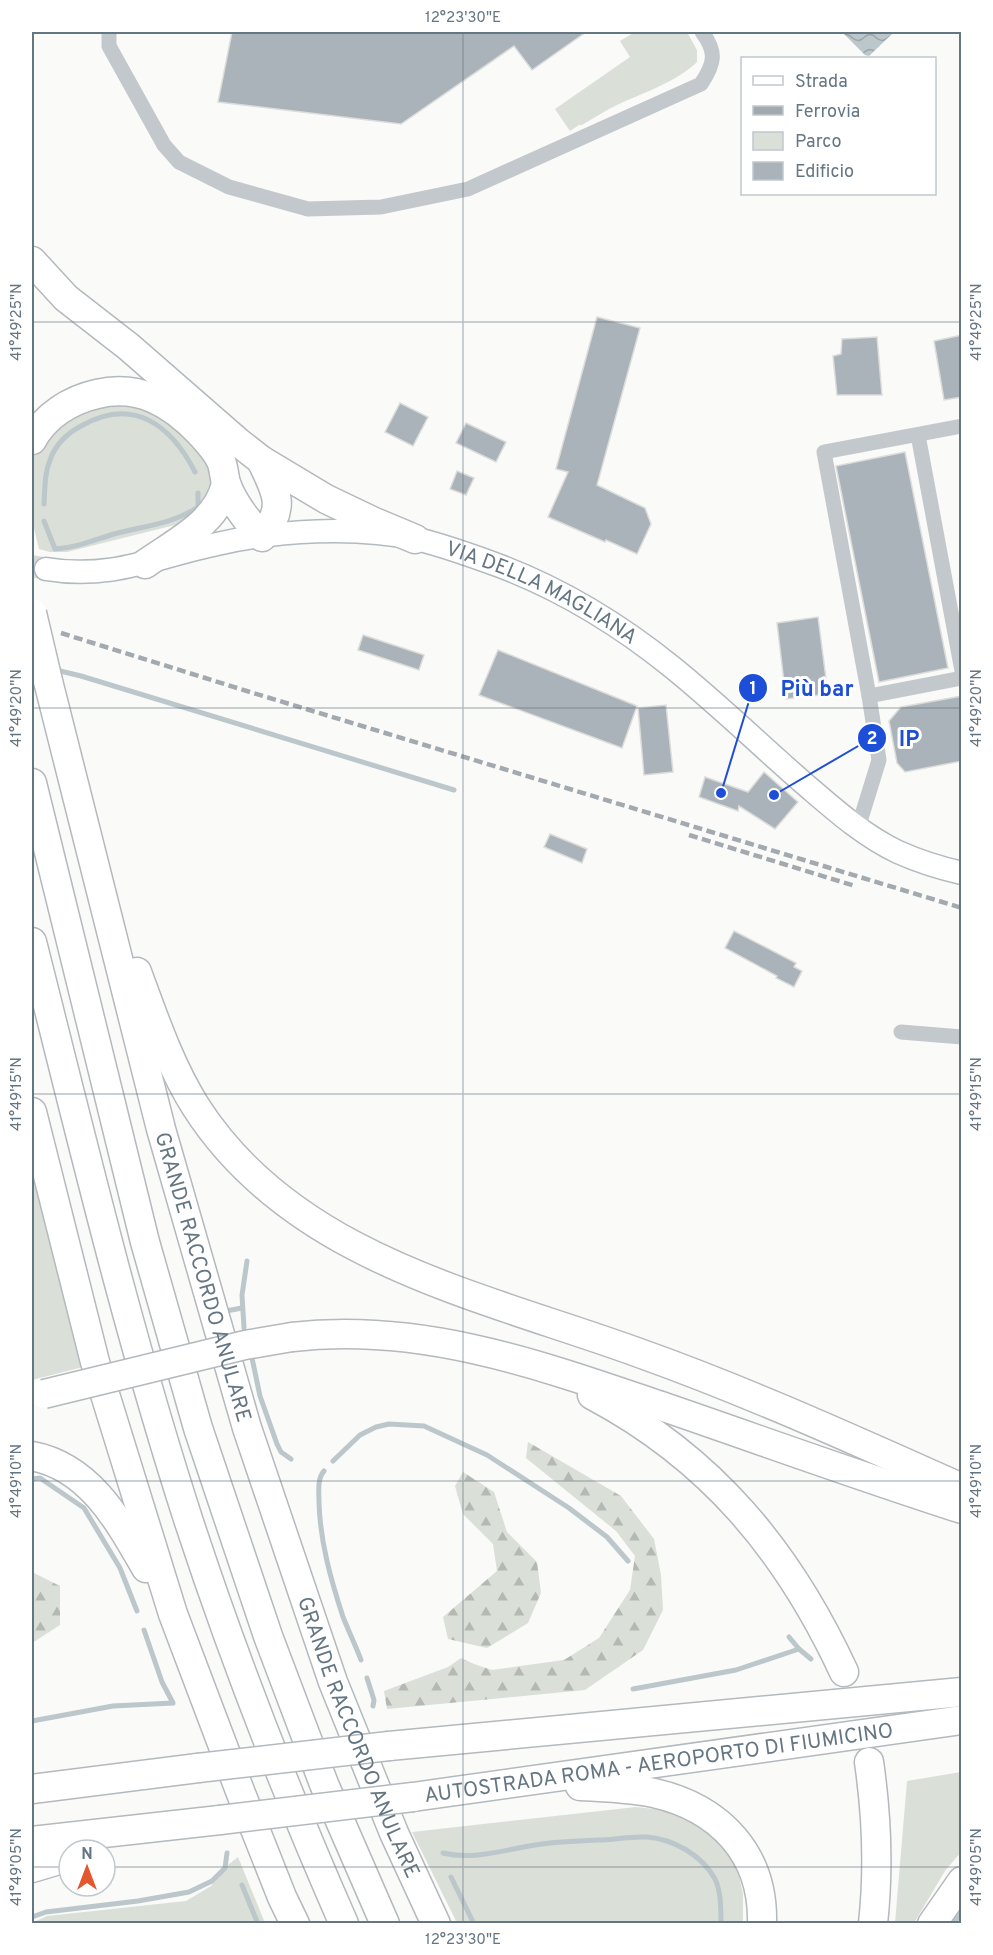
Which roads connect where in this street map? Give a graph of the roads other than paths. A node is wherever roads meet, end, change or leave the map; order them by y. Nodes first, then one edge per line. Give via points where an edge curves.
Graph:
1 (109, 32) edge
2 (702, 32) edge
3 (32, 261) edge
4 (962, 426) edge
5 (918, 435) junction
6 (32, 440) edge
7 (261, 460) junction
8 (226, 484) junction
9 (262, 537) junction
10 (415, 539) junction
11 (145, 564) junction
12 (46, 569) tunnel mouth
13 (32, 613) edge
14 (962, 671) edge
15 (962, 678) edge
16 (869, 696) junction
17 (32, 783) edge
18 (858, 828) junction
19 (85, 832) junction
20 (962, 873) edge
21 (32, 942) edge
22 (901, 1032) dead end
23 (962, 1037) edge
24 (32, 1112) edge
25 (494, 1352) junction
26 (38, 1396) edge
27 (32, 1456) edge
28 (962, 1488) edge
29 (962, 1509) edge
30 (173, 1614) junction
31 (844, 1672) dead end
32 (962, 1692) edge
33 (962, 1720) edge
34 (869, 1762) dead end
35 (198, 1768) junction
36 (32, 1779) edge
37 (485, 1788) junction
38 (32, 1789) edge
39 (220, 1820) junction
40 (394, 1833) junction
41 (32, 1841) edge
42 (117, 1845) edge
43 (57, 1861) edge
44 (32, 1868) edge
45 (962, 1881) edge
46 (289, 1915) edge
47 (344, 1923) edge
48 (385, 1923) edge
49 (436, 1923) edge
50 (447, 1923) edge
51 (762, 1923) edge
52 (873, 1923) edge
53 (932, 1923) edge

1 - 2 street via 109,46 164,145 179,162 229,187 308,209 381,207 468,189 701,84 712,57 711,44
3 - 7 highway via 66,298
4 - 5 street
5 - 14 street
5 - 16 street via 824,452
6 - 8 highway via 54,414 82,398 99,393 140,394 168,405 193,426 221,461
7 - 9 highway via 278,506
7 - 10 highway via 326,499
8 - 9 highway via 245,518
8 - 11 highway via 213,514
9 - 10 main road, VIA DELLA MAGLIANA via 345,532
9 - 11 main road, VIA DELLA MAGLIANA via 214,544
10 - 18 main road, VIA DELLA MAGLIANA via 500,566 595,612 673,668
11 - 12 main road, VIA DELLA MAGLIANA via 86,573
13 - 19 highway, GRANDE RACCORDO ANULARE, bridge
15 - 16 street
16 - 18 street via 879,760
17 - 48 highway, GRANDE RACCORDO ANULARE via 145,1242 198,1428 268,1636 324,1784
18 - 20 main road, VIA DELLA MAGLIANA via 897,851
19 - 28 highway via 165,1047 186,1090 230,1151 285,1201 329,1232 386,1262 696,1374
19 - 40 highway, GRANDE RACCORDO ANULARE via 173,1175 247,1428 333,1682
21 - 47 highway via 111,1255 186,1512 247,1688
22 - 23 street
24 - 30 highway via 95,1362
25 - 26 highway, bridge via 386,1335 292,1337 235,1347
25 - 29 highway
25 - 31 highway via 596,1397 660,1438 712,1480 746,1516 793,1578
27 - 30 highway via 65,1468 100,1497
30 - 46 highway
32 - 35 highway, AUTOSTRADA ROMA - AEROPORTO DI FIUMICINO, bridge
33 - 37 highway, AUTOSTRADA ROMA - AEROPORTO DI FIUMICINO
34 - 52 highway via 878,1848
35 - 36 highway
35 - 38 highway, AUTOSTRADA ROMA - AEROPORTO DI FIUMICINO
37 - 39 highway, AUTOSTRADA ROMA - AEROPORTO DI FIUMICINO, bridge
37 - 51 highway via 610,1787 689,1804 726,1829 743,1850 759,1889
39 - 41 highway, AUTOSTRADA ROMA - AEROPORTO DI FIUMICINO
39 - 42 highway
40 - 49 highway, GRANDE RACCORDO ANULARE
40 - 50 highway
43 - 44 highway
45 - 53 highway

